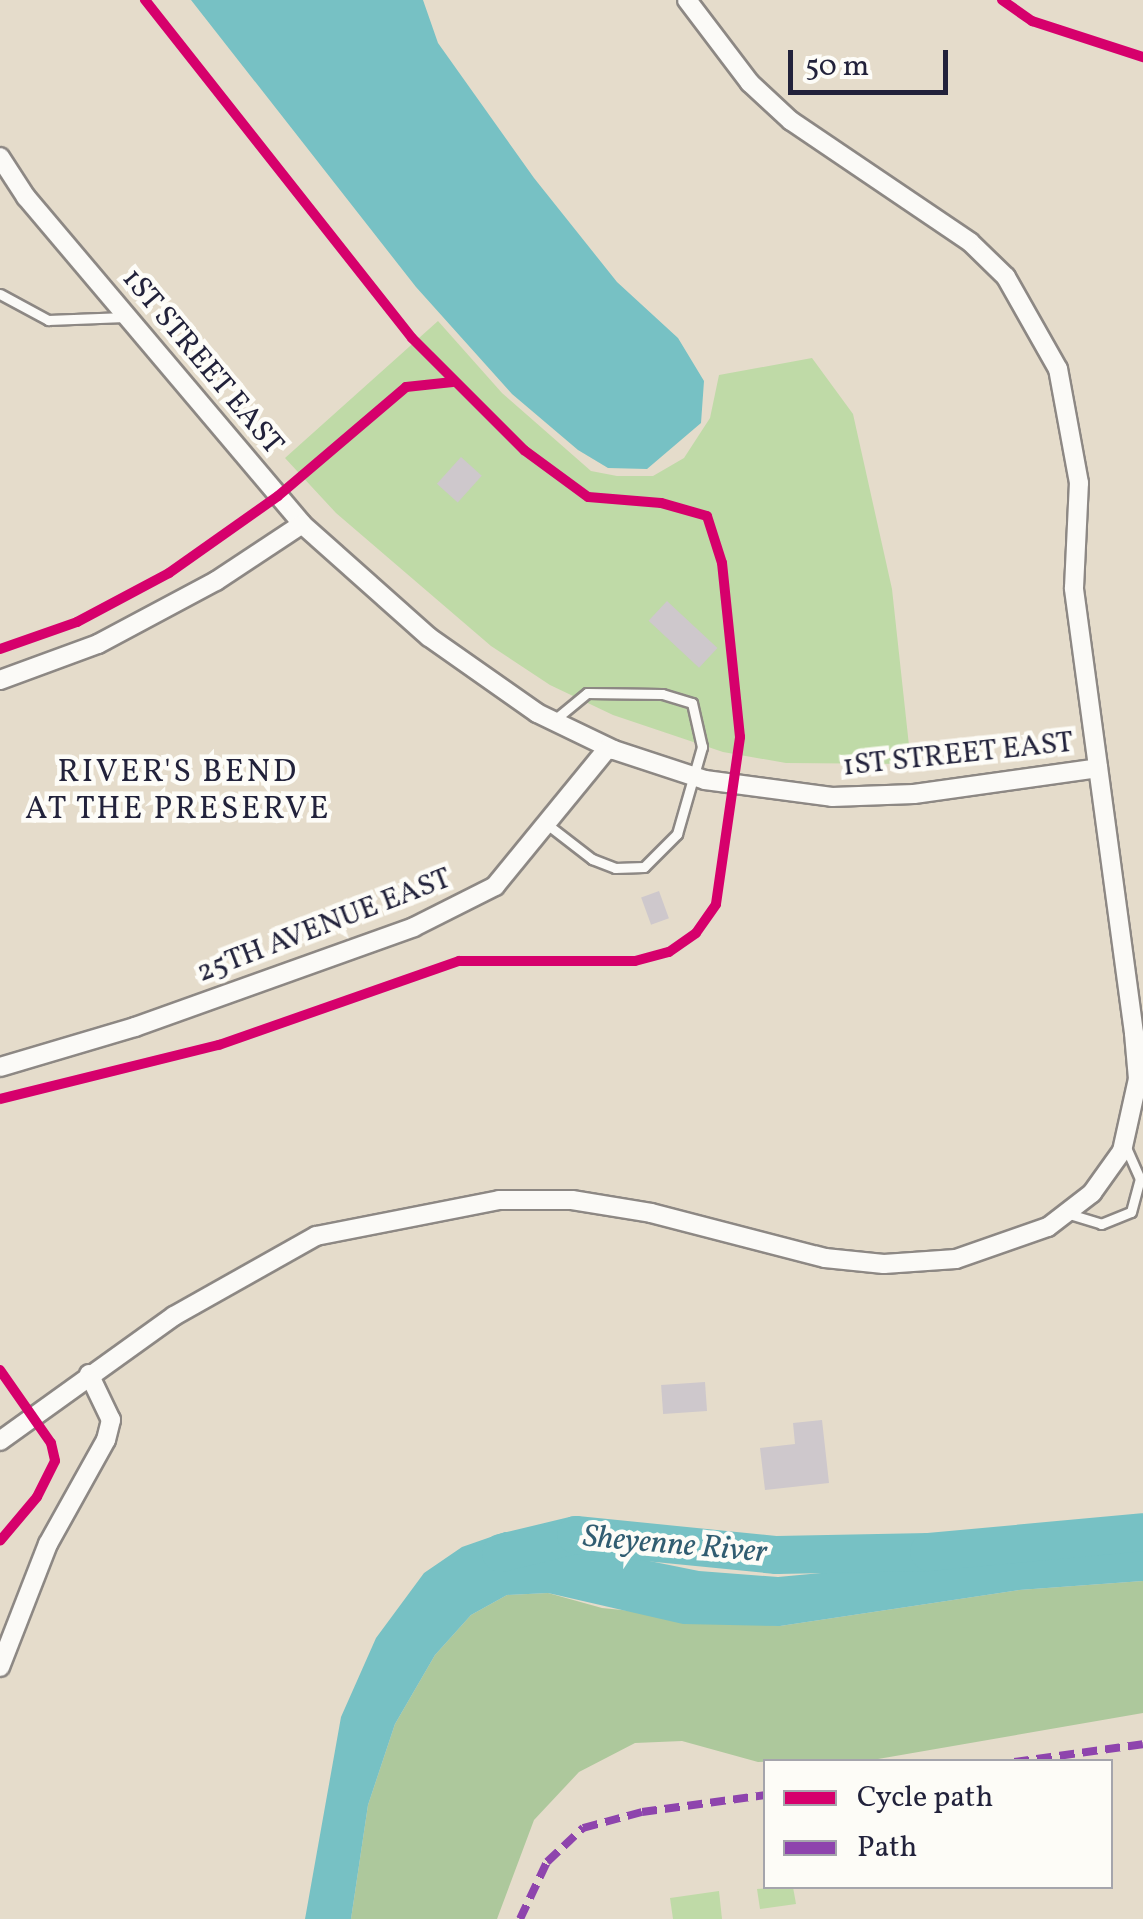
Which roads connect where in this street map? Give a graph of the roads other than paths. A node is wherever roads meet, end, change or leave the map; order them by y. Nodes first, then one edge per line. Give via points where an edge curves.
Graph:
1 (687, 0) edge
2 (0, 158) edge
3 (0, 294) edge
4 (128, 317) junction
5 (302, 524) junction
6 (0, 680) edge
7 (553, 721) junction
8 (608, 748) junction
9 (1098, 768) junction
10 (697, 778) junction
11 (548, 826) junction
12 (0, 1067) edge
13 (1124, 1143) junction
14 (1066, 1213) junction
15 (89, 1374) junction
16 (0, 1440) edge
17 (0, 1667) edge

1 - 9 street via 750,84 831,152 970,242 1034,318 1058,369 1074,431 1074,588
2 - 4 street, 1ST STREET EAST
3 - 4 lane via 48,320
4 - 5 street, 1ST STREET EAST
5 - 6 street via 216,582 98,644
5 - 7 street, 1ST STREET EAST via 429,638
7 - 8 street, 1ST STREET EAST
7 - 10 lane via 587,692 662,694 692,703 702,747
8 - 10 street, 1ST STREET EAST
8 - 11 street, 25TH AVENUE EAST
9 - 10 street, 1ST STREET EAST via 875,797
9 - 13 street via 1138,1079
10 - 11 lane via 677,834 644,867 614,868 592,859
11 - 12 street, 25TH AVENUE EAST via 495,886 414,927 136,1027
13 - 14 street via 1092,1193
13 - 14 lane via 1140,1180 1131,1212 1100,1224
14 - 15 street via 1007,1245 956,1259 884,1264 825,1258 572,1200 500,1200 430,1211 316,1236 275,1255
15 - 16 street
15 - 17 street via 111,1420 106,1440 56,1528

